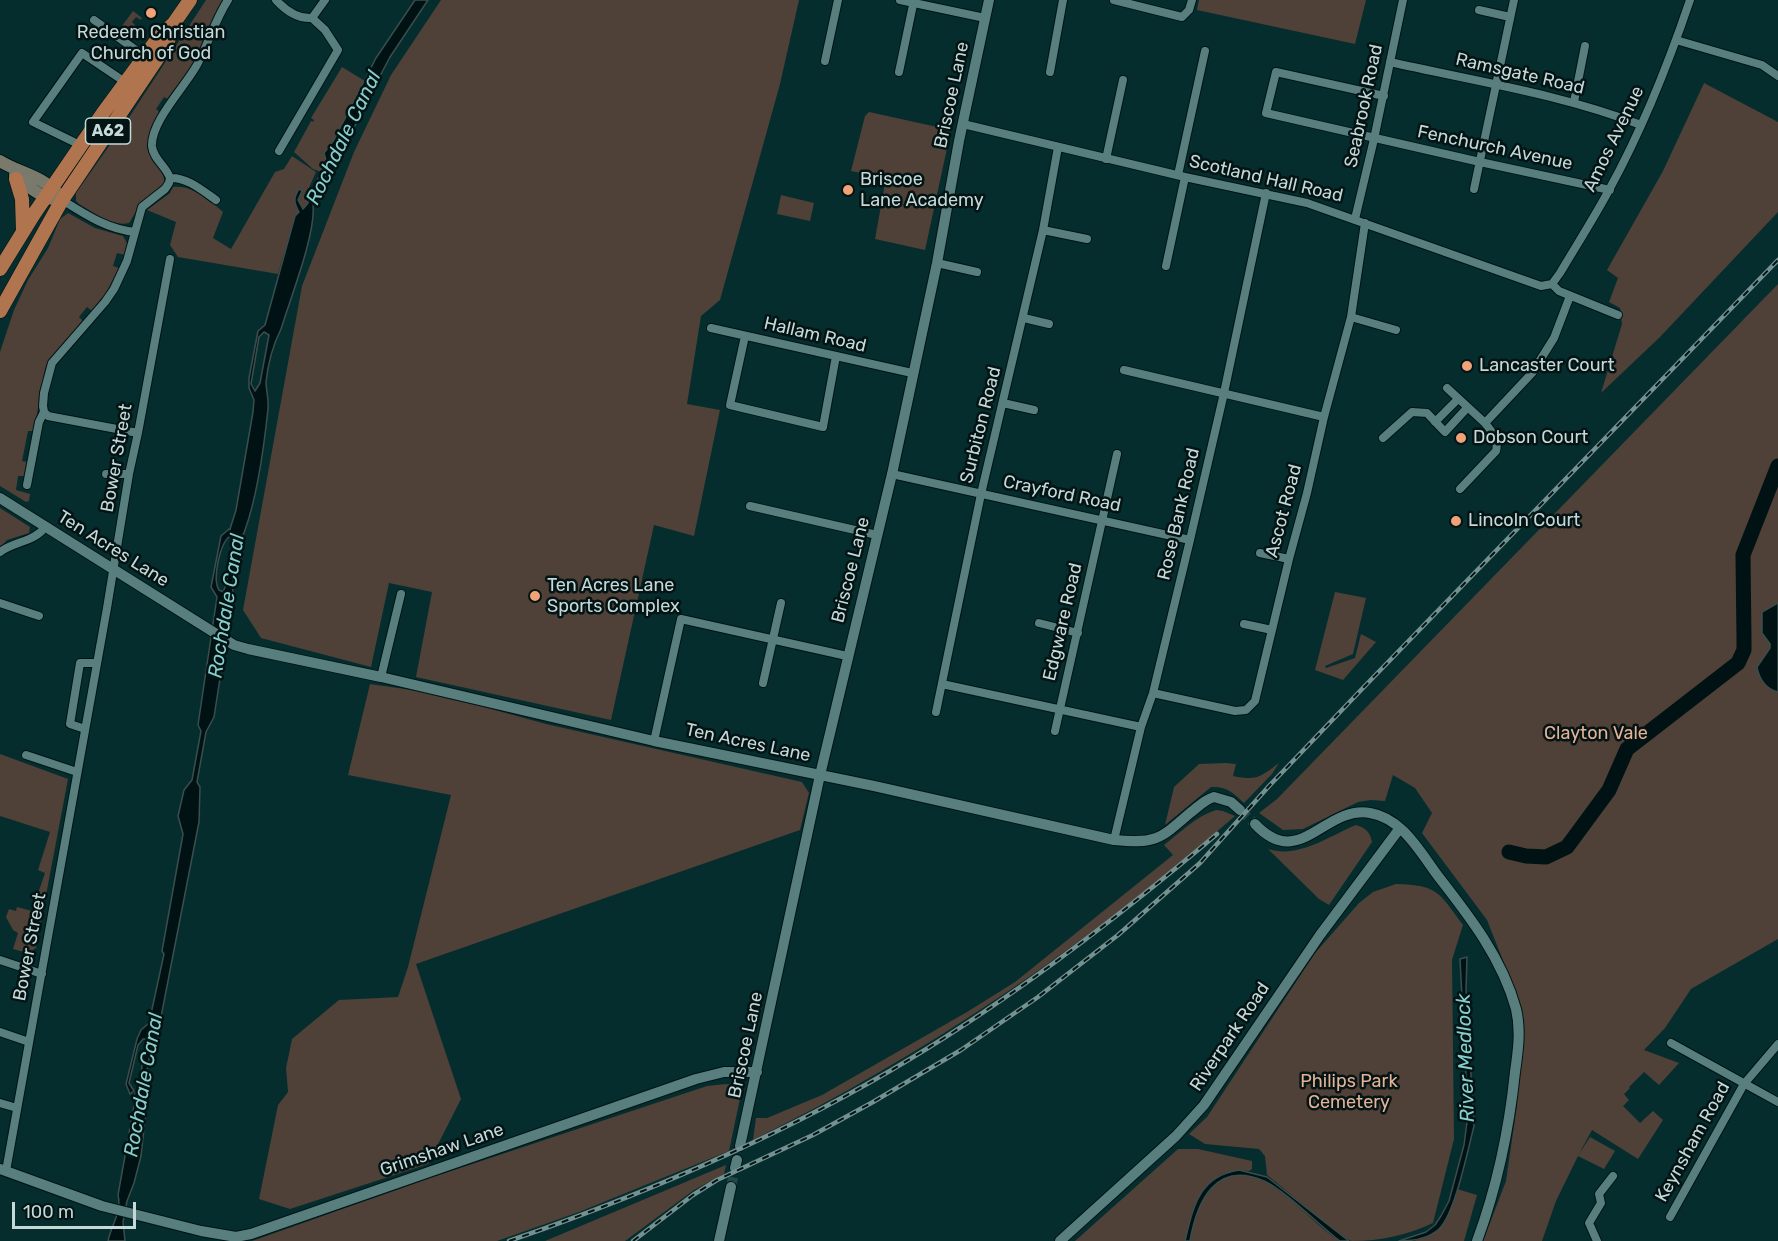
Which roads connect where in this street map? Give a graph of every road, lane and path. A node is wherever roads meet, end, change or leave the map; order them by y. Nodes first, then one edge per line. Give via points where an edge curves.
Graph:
1 (190, 0) edge
2 (228, 0) edge
3 (276, 0) edge
4 (325, 0) edge
5 (838, 0) edge
6 (900, 0) edge
7 (989, 0) edge
8 (1063, 0) edge
9 (1114, 0) edge
10 (1192, 0) edge
11 (1403, 0) edge
12 (1514, 0) edge
13 (1690, 0) edge
14 (914, 2) edge
15 (1479, 10) dead end
16 (1510, 17) junction
17 (312, 18) junction
18 (985, 18) junction
19 (94, 20) dead end
20 (1676, 40) junction
21 (1585, 46) dead end
22 (1205, 51) dead end
23 (149, 60) junction
24 (825, 61) dead end
25 (1390, 62) junction
26 (899, 72) dead end
27 (1050, 72) dead end
28 (1778, 76) edge
29 (1123, 80) dead end
30 (125, 82) junction
31 (1496, 86) junction
32 (1384, 96) junction
33 (1574, 102) junction
34 (963, 124) junction
35 (1641, 125) junction
36 (1374, 139) junction
37 (80, 145) junction
38 (1058, 147) junction
39 (279, 151) dead end
40 (1106, 159) junction
41 (0, 161) edge
42 (1480, 162) junction
43 (15, 174) junction
44 (1182, 176) junction
45 (170, 178) junction
46 (1474, 189) dead end
47 (1610, 190) junction
48 (49, 193) junction
49 (1266, 193) junction
50 (62, 200) junction
51 (216, 200) dead end
52 (1355, 219) junction
53 (1365, 223) junction
54 (1043, 230) junction
55 (23, 231) junction
56 (135, 232) junction
57 (1087, 239) dead end
58 (170, 259) dead end
59 (937, 263) junction
60 (1166, 266) dead end
61 (0, 269) edge
62 (977, 272) dead end
63 (1552, 284) junction
64 (1570, 297) junction
65 (0, 311) edge
66 (1618, 315) dead end
67 (1351, 317) junction
68 (1024, 318) junction
69 (1049, 324) dead end
70 (711, 328) dead end
71 (1396, 330) dead end
72 (745, 336) junction
73 (836, 356) junction
74 (1124, 370) dead end
75 (912, 374) junction
76 (1447, 388) dead end
77 (1224, 393) junction
78 (1458, 399) junction
79 (1003, 403) junction
80 (1467, 408) junction
81 (1034, 410) dead end
82 (44, 412) junction
83 (1324, 417) junction
84 (1435, 422) junction
85 (1485, 423) junction
86 (138, 433) junction
87 (1383, 438) dead end
88 (1117, 454) dead end
89 (106, 474) dead end
90 (129, 474) junction
91 (892, 474) junction
92 (27, 485) dead end
93 (1460, 489) dead end
94 (981, 494) junction
95 (0, 498) edge
96 (750, 506) dead end
97 (1104, 520) junction
98 (46, 526) junction
99 (877, 535) junction
100 (1190, 540) junction
101 (0, 552) edge
102 (1260, 553) dead end
103 (1288, 559) junction
104 (114, 568) junction
105 (401, 594) dead end
106 (0, 603) edge
107 (781, 603) dead end
108 (39, 616) dead end
109 (1039, 623) dead end
110 (1244, 624) dead end
111 (1272, 630) junction
112 (1078, 633) junction
113 (772, 641) junction
114 (847, 656) junction
115 (97, 663) junction
116 (381, 677) junction
117 (763, 683) dead end
118 (942, 684) junction
119 (1153, 693) junction
120 (1060, 710) junction
121 (936, 712) dead end
122 (1141, 727) junction
123 (85, 729) junction
124 (1055, 731) dead end
125 (654, 741) junction
126 (26, 755) dead end
127 (77, 772) junction
128 (820, 775) junction
129 (1240, 810) tunnel mouth
130 (1255, 824) tunnel mouth
131 (1401, 828) junction
132 (1114, 840) junction
133 (0, 960) edge
134 (42, 974) junction
135 (0, 1032) edge
136 (29, 1042) junction
137 (1671, 1043) dead end
138 (1778, 1044) edge
139 (757, 1072) junction
140 (1744, 1084) junction
141 (0, 1102) edge
142 (1778, 1102) edge
143 (17, 1108) junction
144 (740, 1146) dead end
145 (3, 1170) edge
146 (1613, 1176) dead end
147 (731, 1187) tunnel mouth
148 (1670, 1217) dead end
149 (236, 1239) edge
150 (719, 1241) edge
151 (1060, 1241) edge
152 (1477, 1241) edge
153 (1597, 1241) edge

1 - 23 highway, A62 via 174,23 167,44
2 - 45 street via 197,65 154,132 153,153
3 - 17 street via 290,12
4 - 17 street
5 - 24 street
6 - 14 street
7 - 18 street, Briscoe Lane
8 - 27 street
9 - 10 street via 1182,16
11 - 25 street, Seabrook Road
12 - 16 street
13 - 20 street, Amos Avenue
14 - 18 street
14 - 26 street
15 - 16 street
16 - 31 street
17 - 39 street via 338,51
18 - 34 street, Briscoe Lane
19 - 23 street
20 - 28 street via 1762,65
20 - 35 street, Amos Avenue
21 - 33 street
22 - 44 street
23 - 30 highway, A62
23 - 50 highway, A62
25 - 31 street, Ramsgate Road
25 - 32 street, Seabrook Road
29 - 40 street
30 - 37 highway, A62
30 - 37 street via 82,52 33,122
31 - 33 street, Ramsgate Road
31 - 42 street
32 - 36 street, Seabrook Road
32 - 36 street, Fenchurch Avenue via 1276,72 1266,113
33 - 35 street, Ramsgate Road
34 - 38 street, Scotland Hall Road
34 - 59 street, Briscoe Lane
35 - 47 street, Amos Avenue
36 - 42 street, Fenchurch Avenue
36 - 52 street, Seabrook Road
37 - 48 highway, A62
38 - 40 street, Scotland Hall Road
38 - 54 street, Surbiton Road
40 - 44 street, Scotland Hall Road
41 - 43 main road
42 - 46 street
42 - 47 street, Fenchurch Avenue
43 - 48 main road
43 - 55 highway via 22,199
44 - 49 street, Scotland Hall Road
44 - 60 street
45 - 51 street via 185,180
45 - 56 street via 165,189 142,207
47 - 63 street, Amos Avenue
48 - 50 main road
48 - 55 highway, A62
49 - 52 street, Scotland Hall Road
49 - 77 street, Rose Bank Road
50 - 56 street via 99,223
50 - 65 highway, A62
52 - 53 street, Scotland Hall Road
53 - 63 street, Scotland Hall Road via 1540,286
53 - 67 street, Ascot Road
54 - 57 street
54 - 68 street, Surbiton Road
55 - 61 highway, A62
56 - 82 street via 114,289 52,363 44,393
58 - 86 street, Bower Street
59 - 62 street
59 - 75 street, Briscoe Lane
63 - 64 street, Scotland Hall Road
64 - 66 street, Scotland Hall Road
64 - 85 street via 1554,338 1532,373
67 - 71 street
67 - 83 street, Ascot Road
68 - 69 street
68 - 79 street, Surbiton Road
70 - 72 street, Hallam Road
72 - 73 street, Hallam Road
72 - 73 street via 730,405 823,427
73 - 75 street, Hallam Road
74 - 77 street
75 - 91 street, Briscoe Lane
76 - 78 street
77 - 83 street
77 - 100 street, Rose Bank Road
78 - 80 street
78 - 84 street
79 - 81 street
79 - 94 street, Surbiton Road
80 - 84 street via 1445,432
80 - 85 street
82 - 86 street via 48,416
82 - 92 street
83 - 103 street, Ascot Road
84 - 87 street via 1427,413 1412,412
85 - 93 street via 1498,445 1496,452
86 - 90 street, Bower Street
88 - 97 street, Edgware Road
89 - 90 street
90 - 104 street, Bower Street
91 - 94 street, Crayford Road
91 - 99 street, Briscoe Lane
94 - 97 street, Crayford Road
94 - 118 street, Surbiton Road
95 - 98 street, Ten Acres Lane
96 - 99 street
97 - 100 street, Crayford Road
97 - 112 street, Edgware Road
98 - 101 street via 33,538
98 - 104 street, Ten Acres Lane
99 - 114 street, Briscoe Lane
100 - 119 street, Rose Bank Road
102 - 103 street
103 - 111 street, Ascot Road
104 - 115 street, Bower Street
104 - 116 street, Ten Acres Lane via 234,645
105 - 116 street
106 - 108 street
107 - 113 street
109 - 112 street
110 - 111 street
111 - 119 street, Ascot Road via 1255,702 1246,710
112 - 120 street, Edgware Road
113 - 114 street
113 - 117 street
113 - 125 street via 681,619
114 - 128 street, Briscoe Lane
115 - 123 street, Bower Street
115 - 123 street via 80,663 70,724
116 - 125 street, Ten Acres Lane
118 - 120 street
118 - 121 street, Surbiton Road
119 - 122 street, Rose Bank Road
120 - 122 street
120 - 124 street, Edgware Road
122 - 132 street, Rose Bank Road
123 - 127 street, Bower Street
125 - 128 street, Ten Acres Lane
126 - 127 street
127 - 134 street, Bower Street
128 - 132 street, Ten Acres Lane
128 - 139 street, Briscoe Lane
129 - 132 street, Ten Acres Lane via 1231,802 1214,797 1155,840
130 - 131 street via 1272,839 1289,843 1362,812 1377,814
131 - 151 street, Riverpark Road via 1320,935 1203,1105 1171,1141
131 - 152 street via 1490,949 1510,990 1517,1017 1519,1036 1506,1136
133 - 134 street
134 - 136 street, Bower Street
135 - 136 street
136 - 143 street, Bower Street
137 - 140 street
138 - 140 street, Keynsham Road
139 - 144 street, Briscoe Lane
139 - 149 street, Grimshaw Lane via 724,1072 696,1079
140 - 142 street
140 - 148 street, Keynsham Road
141 - 143 street
143 - 145 street, Bower Street
145 - 149 street, Grimshaw Lane via 102,1206
146 - 153 street via 1599,1194 1601,1203 1589,1223
147 - 150 street

